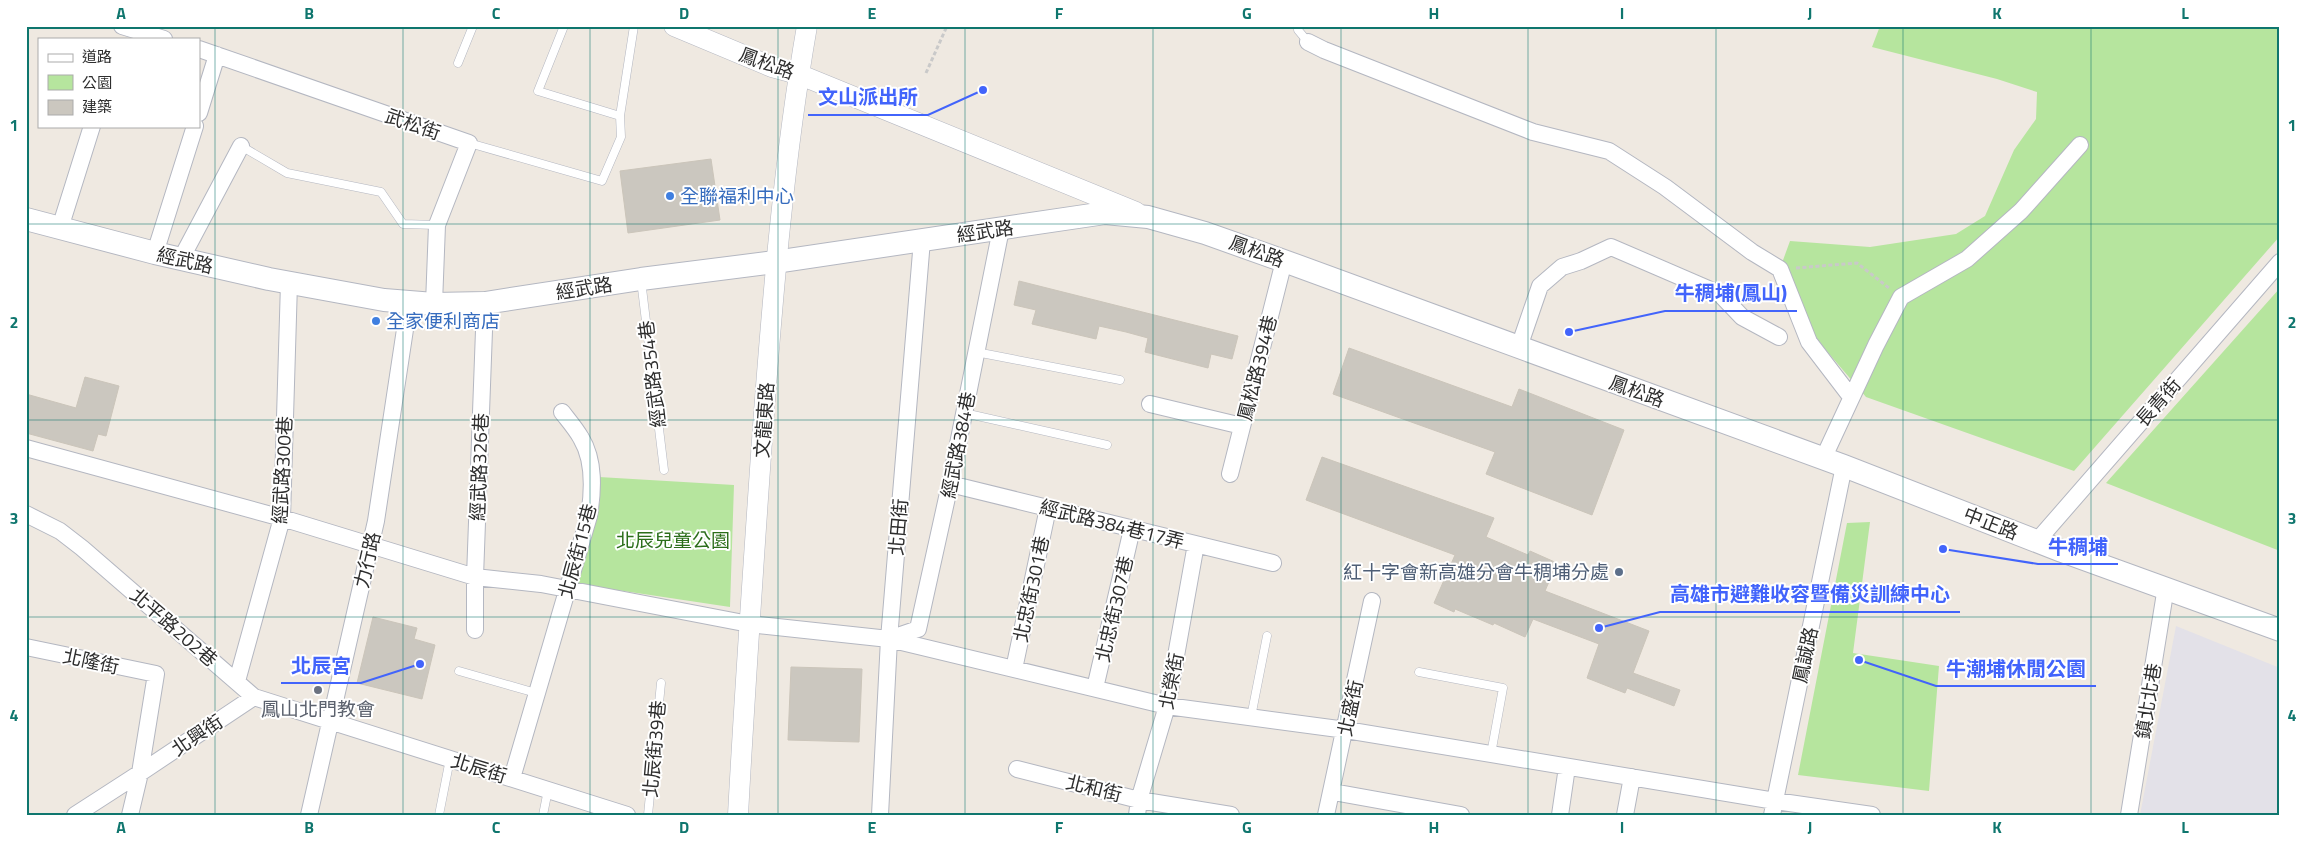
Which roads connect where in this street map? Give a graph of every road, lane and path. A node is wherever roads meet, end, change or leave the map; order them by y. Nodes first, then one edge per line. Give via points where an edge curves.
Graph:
1 (122, 26) edge
2 (473, 26) edge
3 (564, 26) edge
4 (634, 26) edge
5 (674, 26) edge
6 (807, 26) edge
7 (947, 26) edge
8 (1298, 26) edge
9 (161, 38) edge
10 (1308, 42) joint
11 (200, 49) edge
12 (217, 55) junction
13 (458, 63) dead end
14 (926, 73) dead end
15 (798, 74) junction
16 (200, 110) edge
17 (620, 116) junction
18 (91, 128) edge
19 (194, 128) edge
20 (470, 143) junction
21 (2080, 145) dead end
22 (241, 146) joint
23 (1148, 217) junction
24 (26, 219) edge
25 (438, 225) junction
26 (60, 228) junction
27 (1001, 229) junction
28 (922, 240) junction
29 (155, 253) junction
30 (181, 259) junction
31 (1284, 261) junction
32 (775, 262) junction
33 (2280, 262) edge
34 (1780, 269) junction
35 (641, 278) junction
36 (289, 282) junction
37 (1901, 297) junction
38 (409, 303) junction
39 (485, 303) junction
40 (434, 304) junction
41 (1779, 337) dead end
42 (1519, 347) junction
43 (976, 352) junction
44 (1120, 380) dead end
45 (1851, 397) junction
46 (1150, 404) dead end
47 (562, 412) dead end
48 (964, 414) junction
49 (1242, 426) junction
50 (1106, 445) dead end
51 (26, 448) edge
52 (1823, 458) junction
53 (1844, 466) junction
54 (664, 470) dead end
55 (1230, 474) dead end
56 (950, 484) junction
57 (1048, 508) junction
58 (26, 514) edge
59 (282, 518) junction
60 (1132, 529) junction
61 (2037, 541) junction
62 (1196, 544) junction
63 (370, 545) junction
64 (1273, 563) dead end
65 (475, 577) junction
66 (2166, 588) junction
67 (567, 589) junction
68 (1372, 601) dead end
69 (749, 624) junction
70 (475, 630) dead end
71 (2280, 630) edge
72 (1266, 636) dead end
73 (888, 639) junction
74 (26, 647) edge
75 (1014, 669) junction
76 (459, 671) dead end
77 (1419, 672) dead end
78 (156, 674) joint
79 (237, 682) junction
80 (660, 683) dead end
81 (1095, 688) junction
82 (536, 693) junction
83 (254, 697) junction
84 (1167, 706) junction
85 (1251, 717) junction
86 (330, 721) junction
87 (1346, 730) junction
88 (1491, 754) junction
89 (450, 759) junction
90 (1567, 767) junction
91 (1017, 769) dead end
92 (140, 773) junction
93 (1632, 777) junction
94 (512, 778) junction
95 (548, 790) junction
96 (1333, 792) junction
97 (1138, 807) edge
98 (1774, 808) edge
99 (75, 815) edge
100 (130, 815) edge
101 (309, 815) edge
102 (439, 815) edge
103 (542, 815) edge
104 (627, 815) edge
105 (648, 815) edge
106 (738, 815) edge
107 (880, 815) edge
108 (1230, 815) edge
109 (1326, 815) edge
110 (1461, 815) edge
111 (1560, 815) edge
112 (1625, 815) edge
113 (1872, 815) edge
114 (2129, 815) edge

1 - 9 street
2 - 13 lane
3 - 17 lane via 538,91
4 - 17 lane
5 - 15 street, 鳳松路 via 772,67
6 - 15 street, 文龍東路
7 - 14 path
8 - 10 lane
10 - 34 street via 1533,132 1609,151
11 - 12 street, 武松街
12 - 16 street
12 - 20 street, 武松街
15 - 23 street, 鳳松路
15 - 32 street, 文龍東路
17 - 20 lane via 621,136 602,181
18 - 26 street
19 - 29 street
20 - 25 street
21 - 37 street via 2021,211 1967,259
22 - 25 lane via 287,173 381,192 403,224
22 - 30 street
23 - 27 main road, 經武路 via 1105,214
23 - 31 main road, 鳳松路
24 - 26 main road, 經武路
25 - 40 street
26 - 29 main road, 經武路
27 - 28 main road, 經武路
27 - 43 street, 經武路384巷
28 - 32 main road, 經武路
28 - 73 street, 北田街
29 - 30 main road, 經武路
30 - 36 main road, 經武路
31 - 42 main road, 鳳松路
31 - 49 street, 鳳松路394巷
32 - 35 main road, 經武路
32 - 69 street, 文龍東路
33 - 61 street, 長青街
34 - 37 path via 1857,263
34 - 45 street via 1809,342
35 - 39 main road, 經武路
35 - 54 lane, 經武路354巷
36 - 38 main road, 經武路
36 - 59 street, 經武路300巷
37 - 45 street
38 - 40 main road, 經武路
38 - 63 street, 力行路
39 - 40 main road, 經武路
39 - 65 street, 經武路326巷
41 - 42 street via 1742,317 1720,294 1611,247 1562,267 1540,286
42 - 52 main road, 鳳松路
43 - 44 lane
43 - 48 street, 經武路384巷
45 - 52 street
46 - 49 street
47 - 67 street, 北辰街15巷 via 582,439 591,466 592,495
48 - 50 lane
48 - 56 street, 經武路384巷
49 - 55 street, 鳳松路394巷
51 - 59 street
52 - 53 main road, 鳳松路
53 - 61 main road, 中正路
53 - 98 street, 鳳誠路
56 - 57 street, 經武路384巷17弄
56 - 73 street, 經武路384巷 via 918,629
57 - 60 street, 經武路384巷17弄
57 - 75 street, 北忠街301巷
58 - 79 street, 北平路202巷 via 60,531
59 - 63 street
59 - 79 street, 經武路300巷
60 - 62 street, 經武路384巷17弄
60 - 81 street, 北忠街307巷
61 - 66 main road, 中正路
62 - 64 street, 經武路384巷17弄
62 - 84 street, 北榮街
63 - 65 street
63 - 86 street, 力行路
65 - 67 street
65 - 70 street, 經武路326巷
66 - 71 main road, 中正路
66 - 114 street, 鎮北北巷
67 - 69 street
67 - 82 street, 北辰街15巷
68 - 87 street, 北盛街
69 - 73 street
69 - 106 street, 文龍東路
72 - 85 lane
73 - 75 street
73 - 107 street, 北田街
74 - 78 street, 北隆街
75 - 81 street
76 - 82 lane
77 - 88 lane via 1504,688
78 - 92 street, 北興街
79 - 83 street, 北平路202巷
80 - 105 lane, 北辰街39巷
81 - 84 street
82 - 94 street, 北辰街15巷
83 - 86 street, 北平路202巷
83 - 92 street, 北興街
84 - 85 street
84 - 97 street, 北榮街
85 - 87 street
86 - 89 street, 北辰街
86 - 101 street, 力行路
87 - 88 street
87 - 96 street, 北盛街
88 - 90 street
89 - 94 street, 北辰街
89 - 102 lane
90 - 93 street
90 - 111 street
91 - 97 street, 北和街
92 - 99 street
92 - 100 street, 北興街
93 - 98 street
93 - 112 street
94 - 95 street, 北辰街
95 - 103 lane
95 - 104 street, 北辰街
96 - 109 street, 北盛街
96 - 110 street
97 - 108 street, 北和街
98 - 113 street

